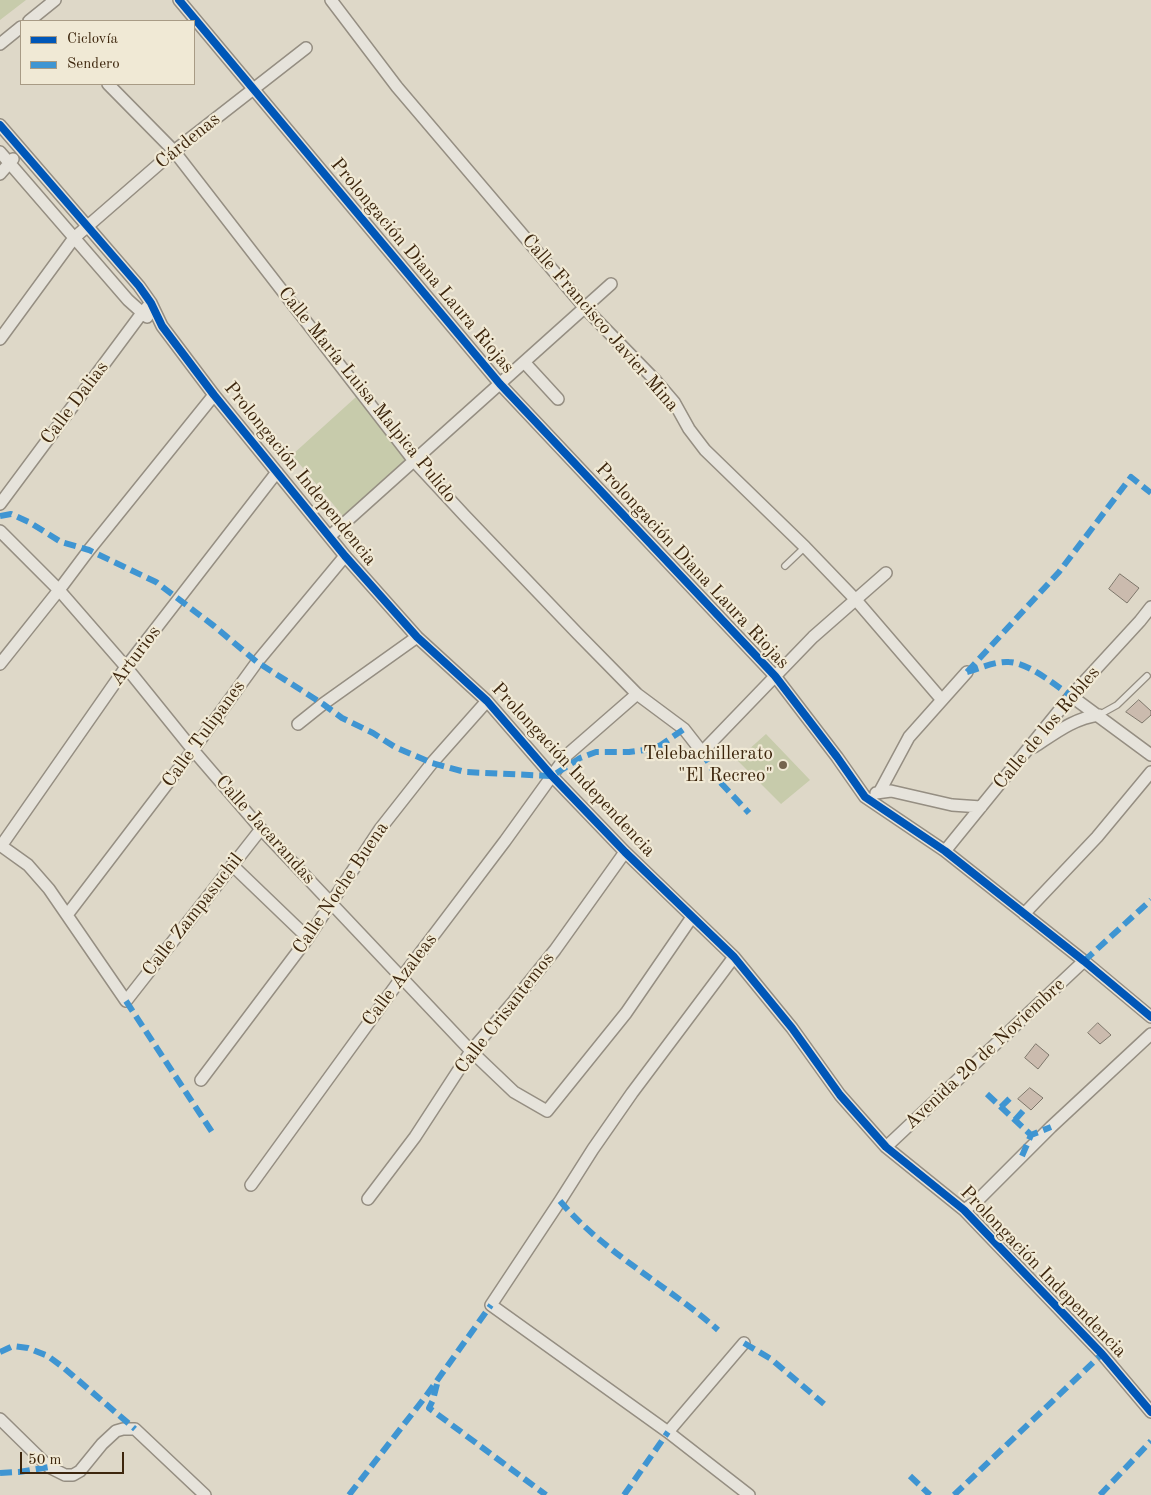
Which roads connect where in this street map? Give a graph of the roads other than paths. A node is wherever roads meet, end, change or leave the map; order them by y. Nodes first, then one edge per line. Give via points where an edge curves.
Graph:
1 (55, 0) edge
2 (179, 0) edge
3 (331, 0) edge
4 (41, 12) junction
5 (30, 20) edge
6 (48, 20) edge
7 (20, 28) edge
8 (0, 44) edge
9 (306, 48) dead end
10 (109, 85) edge
11 (253, 89) junction
12 (0, 125) edge
13 (22, 151) junction
14 (174, 151) junction
15 (0, 152) edge
16 (9, 162) junction
17 (0, 174) edge
18 (87, 227) junction
19 (74, 238) junction
20 (611, 284) dead end
21 (152, 304) junction
22 (585, 308) junction
23 (142, 313) junction
24 (162, 326) junction
25 (0, 339) edge
26 (524, 362) junction
27 (500, 384) junction
28 (214, 395) junction
29 (558, 399) dead end
30 (414, 461) junction
31 (277, 472) junction
32 (0, 504) edge
33 (0, 531) edge
34 (330, 536) junction
35 (805, 547) junction
36 (345, 556) junction
37 (785, 566) dead end
38 (886, 573) dead end
39 (59, 590) junction
40 (856, 600) junction
41 (1151, 607) edge
42 (417, 637) junction
43 (0, 664) edge
44 (126, 667) junction
45 (967, 672) dead end
46 (775, 676) junction
47 (1147, 676) dead end
48 (637, 694) junction
49 (1071, 696) junction
50 (487, 700) junction
51 (942, 700) junction
52 (1099, 715) junction
53 (298, 724) dead end
54 (193, 750) junction
55 (1026, 752) junction
56 (1151, 755) edge
57 (1151, 772) edge
58 (552, 776) junction
59 (880, 791) junction
60 (865, 797) junction
61 (981, 807) junction
62 (261, 829) junction
63 (0, 845) edge
64 (945, 850) junction
65 (625, 852) junction
66 (232, 866) junction
67 (330, 902) junction
68 (1024, 914) junction
69 (67, 915) junction
70 (692, 917) junction
71 (308, 938) junction
72 (734, 957) junction
73 (1084, 961) junction
74 (402, 977) junction
75 (1151, 1017) edge
76 (1151, 1034) edge
77 (471, 1050) junction
78 (201, 1080) dead end
79 (886, 1147) junction
80 (251, 1185) dead end
81 (368, 1199) dead end
82 (964, 1210) junction
83 (744, 1342) dead end
84 (1151, 1412) edge
85 (0, 1419) edge
86 (668, 1432) junction
87 (205, 1495) edge
88 (749, 1495) edge

1 - 4 street
2 - 11 street, Prolongación Diana Laura Riojas
3 - 22 street, Calle Francisco Javier Mina via 397,87
4 - 5 street
4 - 6 street
7 - 8 street
9 - 11 street, Cárdenas
10 - 14 street, Calle María Luisa Malpica Pulido
11 - 14 street, Cárdenas
11 - 27 street, Prolongación Diana Laura Riojas
12 - 13 street, Prolongación Independencia
13 - 16 street
13 - 18 street, Prolongación Independencia
14 - 18 street, Cárdenas
14 - 30 street, Calle María Luisa Malpica Pulido
15 - 16 street, Prolongación Independencia
16 - 17 street
16 - 19 street, Prolongación Independencia
18 - 19 street, Cárdenas
18 - 21 street, Prolongación Independencia
19 - 23 street, Prolongación Independencia
19 - 25 street, Cárdenas
20 - 22 street
21 - 23 street, Calle Dalias
21 - 24 street, Prolongación Independencia
22 - 26 street
22 - 35 street, Calle Francisco Javier Mina via 674,402 705,450
23 - 24 street, Prolongación Independencia
23 - 32 street, Calle Dalias
24 - 28 street, Prolongación Independencia
26 - 27 street
26 - 29 street
27 - 30 street
27 - 46 street, Prolongación Diana Laura Riojas
28 - 31 street, Prolongación Independencia
28 - 39 street
30 - 34 street
30 - 48 street, Calle María Luisa Malpica Pulido
31 - 34 street, Prolongación Independencia
31 - 44 street, Arturios
33 - 39 street, Calle Jacarandas
34 - 36 street, Prolongación Independencia
35 - 37 lane
35 - 40 street, Calle Francisco Javier Mina
36 - 42 street, Prolongación Independencia
36 - 54 street, Calle Tulipanes via 257,662
38 - 40 street
39 - 43 street
39 - 44 street, Calle Jacarandas
40 - 46 street
40 - 51 street, Calle Francisco Javier Mina
41 - 49 street, Calle de los Robles
42 - 50 street, Prolongación Independencia
42 - 53 street
44 - 54 street, Calle Jacarandas
44 - 63 street, Arturios
45 - 51 street
46 - 48 street, Calle María Luisa Malpica Pulido via 702,752 684,729
46 - 60 street, Prolongación Diana Laura Riojas
47 - 52 lane via 1117,705
48 - 58 street, Calle Azaleas via 567,755
49 - 52 street
49 - 55 street, Calle de los Robles
50 - 58 street, Prolongación Independencia
50 - 67 street, Calle Noche Buena via 380,829
51 - 59 street via 909,737
52 - 55 street via 1070,724
52 - 56 street
54 - 62 street, Calle Jacarandas
54 - 69 street, Calle Tulipanes
55 - 61 street, Calle de los Robles
57 - 68 street via 1097,837
58 - 65 street, Prolongación Independencia
58 - 74 street, Calle Azaleas
59 - 60 street
59 - 61 street
60 - 64 street, Prolongación Diana Laura Riojas
61 - 64 street, Calle de los Robles
62 - 66 street, Calle Zampasuchil
62 - 67 street, Calle Jacarandas
63 - 69 street via 28,865
64 - 68 street, Prolongación Diana Laura Riojas
65 - 70 street, Prolongación Independencia
65 - 77 street, Calle Crisantemos via 555,950
66 - 69 street, Calle Zampasuchil via 126,1001
66 - 71 street
67 - 71 street, Calle Noche Buena
67 - 74 street, Calle Jacarandas
68 - 73 street, Prolongación Diana Laura Riojas
70 - 72 street, Prolongación Independencia
70 - 77 street, Calle Jacarandas via 626,1012 547,1111 514,1092
71 - 78 street, Calle Noche Buena
72 - 79 street, Prolongación Independencia via 792,1028 840,1095
72 - 86 street via 632,1093 490,1305
73 - 75 street, Prolongación Diana Laura Riojas
73 - 79 street, Avenida 20 de Noviembre
74 - 77 street, Calle Jacarandas
74 - 80 street, Calle Azaleas
76 - 82 street
77 - 81 street, Calle Crisantemos via 415,1137
79 - 82 street, Prolongación Independencia
82 - 84 street, Prolongación Independencia via 1102,1354
83 - 86 street
85 - 87 street via 49,1467 65,1475 80,1471 116,1431 135,1429
86 - 88 street

